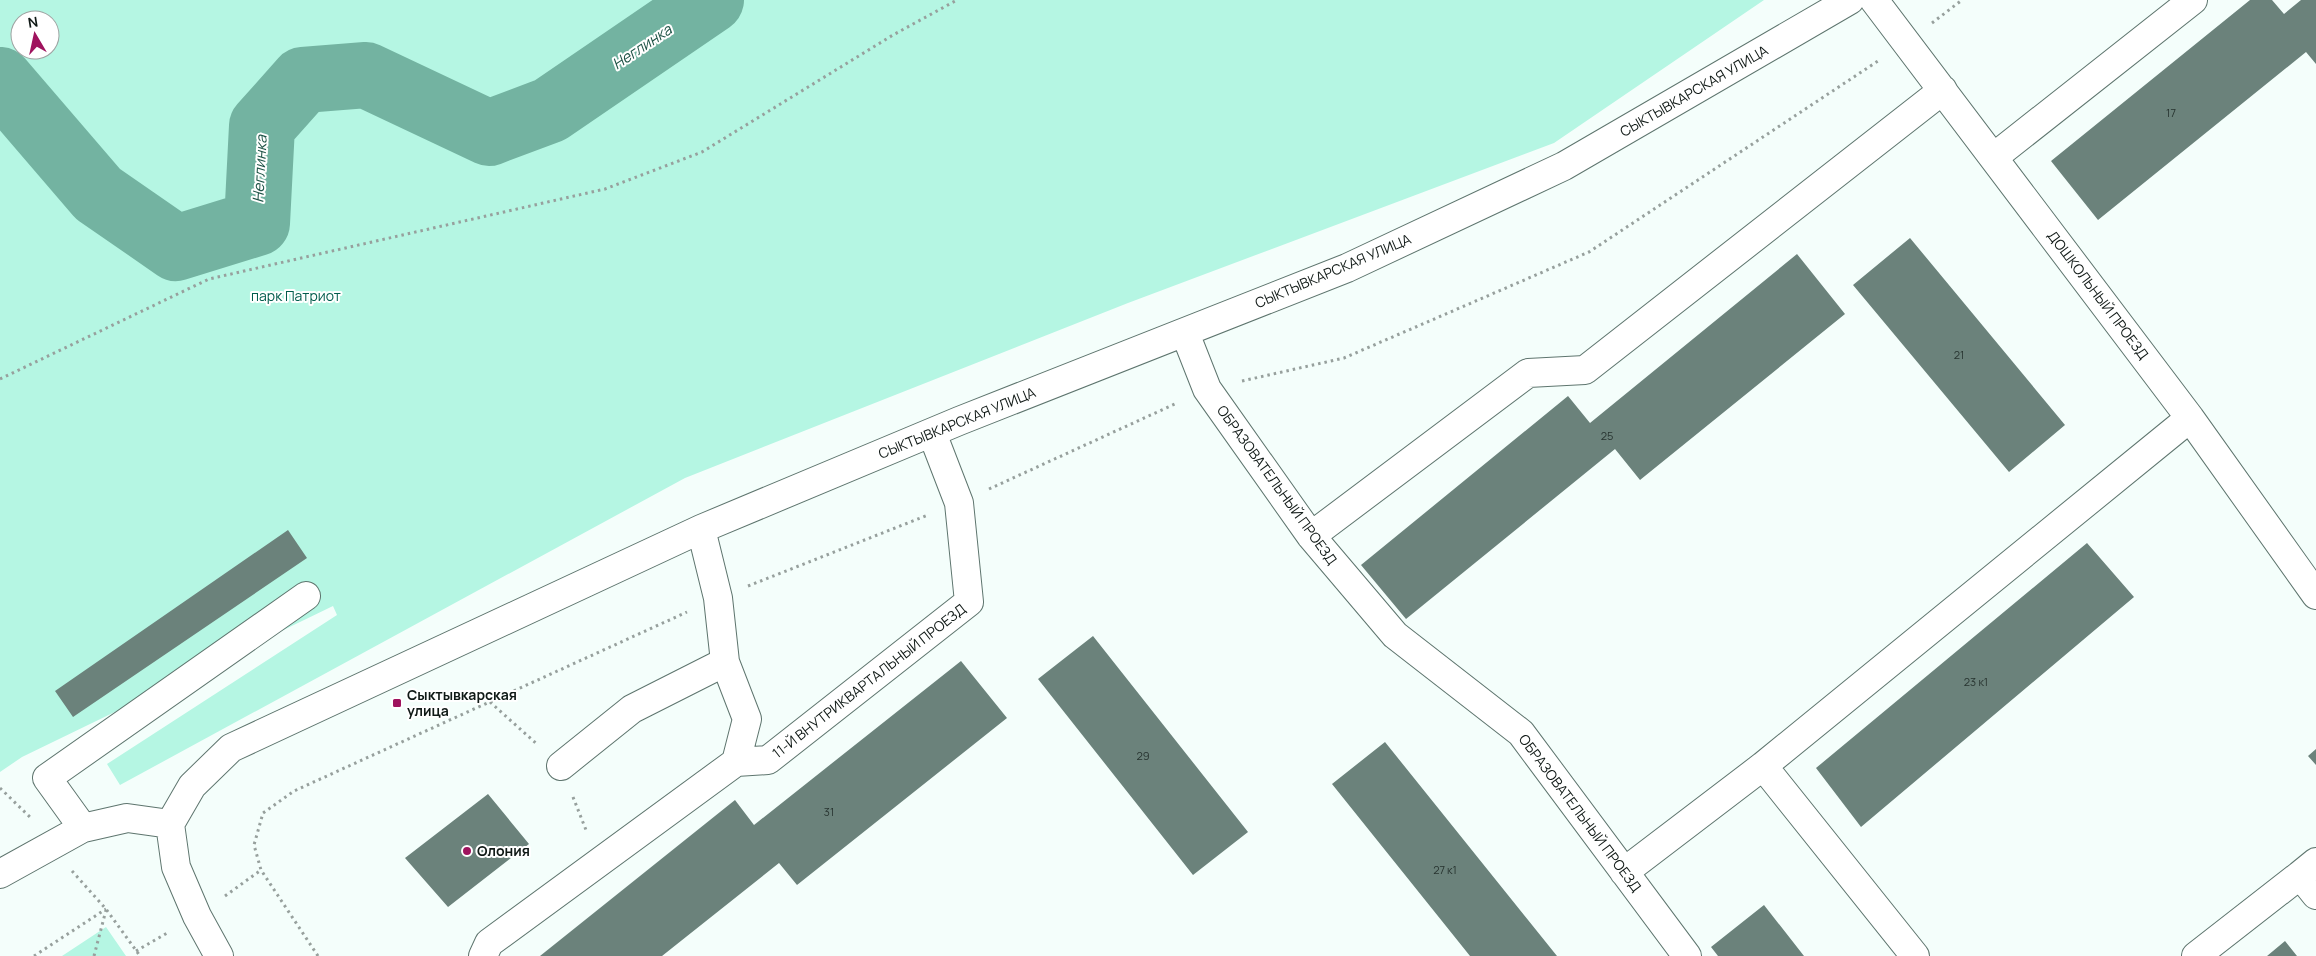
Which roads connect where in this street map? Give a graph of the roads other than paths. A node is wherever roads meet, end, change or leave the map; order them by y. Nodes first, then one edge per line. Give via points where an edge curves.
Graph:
1 (1850, 0) edge
2 (1874, 0) edge
3 (2193, 0) edge
4 (1943, 90) junction
5 (1994, 157) junction
6 (1185, 333) junction
7 (2190, 418) junction
8 (932, 433) junction
9 (700, 529) junction
10 (1311, 536) junction
11 (2316, 595) edge
12 (306, 596) dead end
13 (725, 662) junction
14 (736, 762) junction
15 (561, 766) road end
16 (1763, 766) junction
17 (170, 824) junction
18 (83, 828) junction
19 (1624, 872) junction
20 (0, 874) edge
21 (2310, 877) edge
22 (219, 956) edge
23 (482, 956) edge
24 (1687, 956) edge
25 (1915, 956) edge
26 (2196, 956) edge

1 - 6 street, СЫКТЫВКАРСКАЯ УЛИЦА via 1564,166 1347,268
2 - 4 street, ДОШКОЛЬНЫЙ ПРОЕЗД
3 - 5 street
4 - 5 street, ДОШКОЛЬНЫЙ ПРОЕЗД
4 - 10 street via 1585,370 1528,373
5 - 7 street, ДОШКОЛЬНЫЙ ПРОЕЗД
6 - 8 street, СЫКТЫВКАРСКАЯ УЛИЦА
6 - 10 street, ОБРАЗОВАТЕЛЬНЫЙ ПРОЕЗД via 1207,389
7 - 11 street, ДОШКОЛЬНЫЙ ПРОЕЗД
7 - 16 street
8 - 9 street, СЫКТЫВКАРСКАЯ УЛИЦА
8 - 14 street, 11-Й ВНУТРИКВАРТАЛЬНЫЙ ПРОЕЗД via 959,503 969,602 768,760
9 - 13 street via 718,598
9 - 17 street, СЫКТЫВКАРСКАЯ УЛИЦА via 230,748 192,786
10 - 19 street, ОБРАЗОВАТЕЛЬНЫЙ ПРОЕЗД via 1395,635 1520,733
12 - 18 street via 47,778
13 - 14 street via 747,718
13 - 15 street via 632,709
14 - 23 street via 488,943
16 - 19 street
16 - 25 street
17 - 18 street via 127,818
17 - 22 street via 176,867
18 - 20 street
19 - 24 street, ОБРАЗОВАТЕЛЬНЫЙ ПРОЕЗД
21 - 26 street

